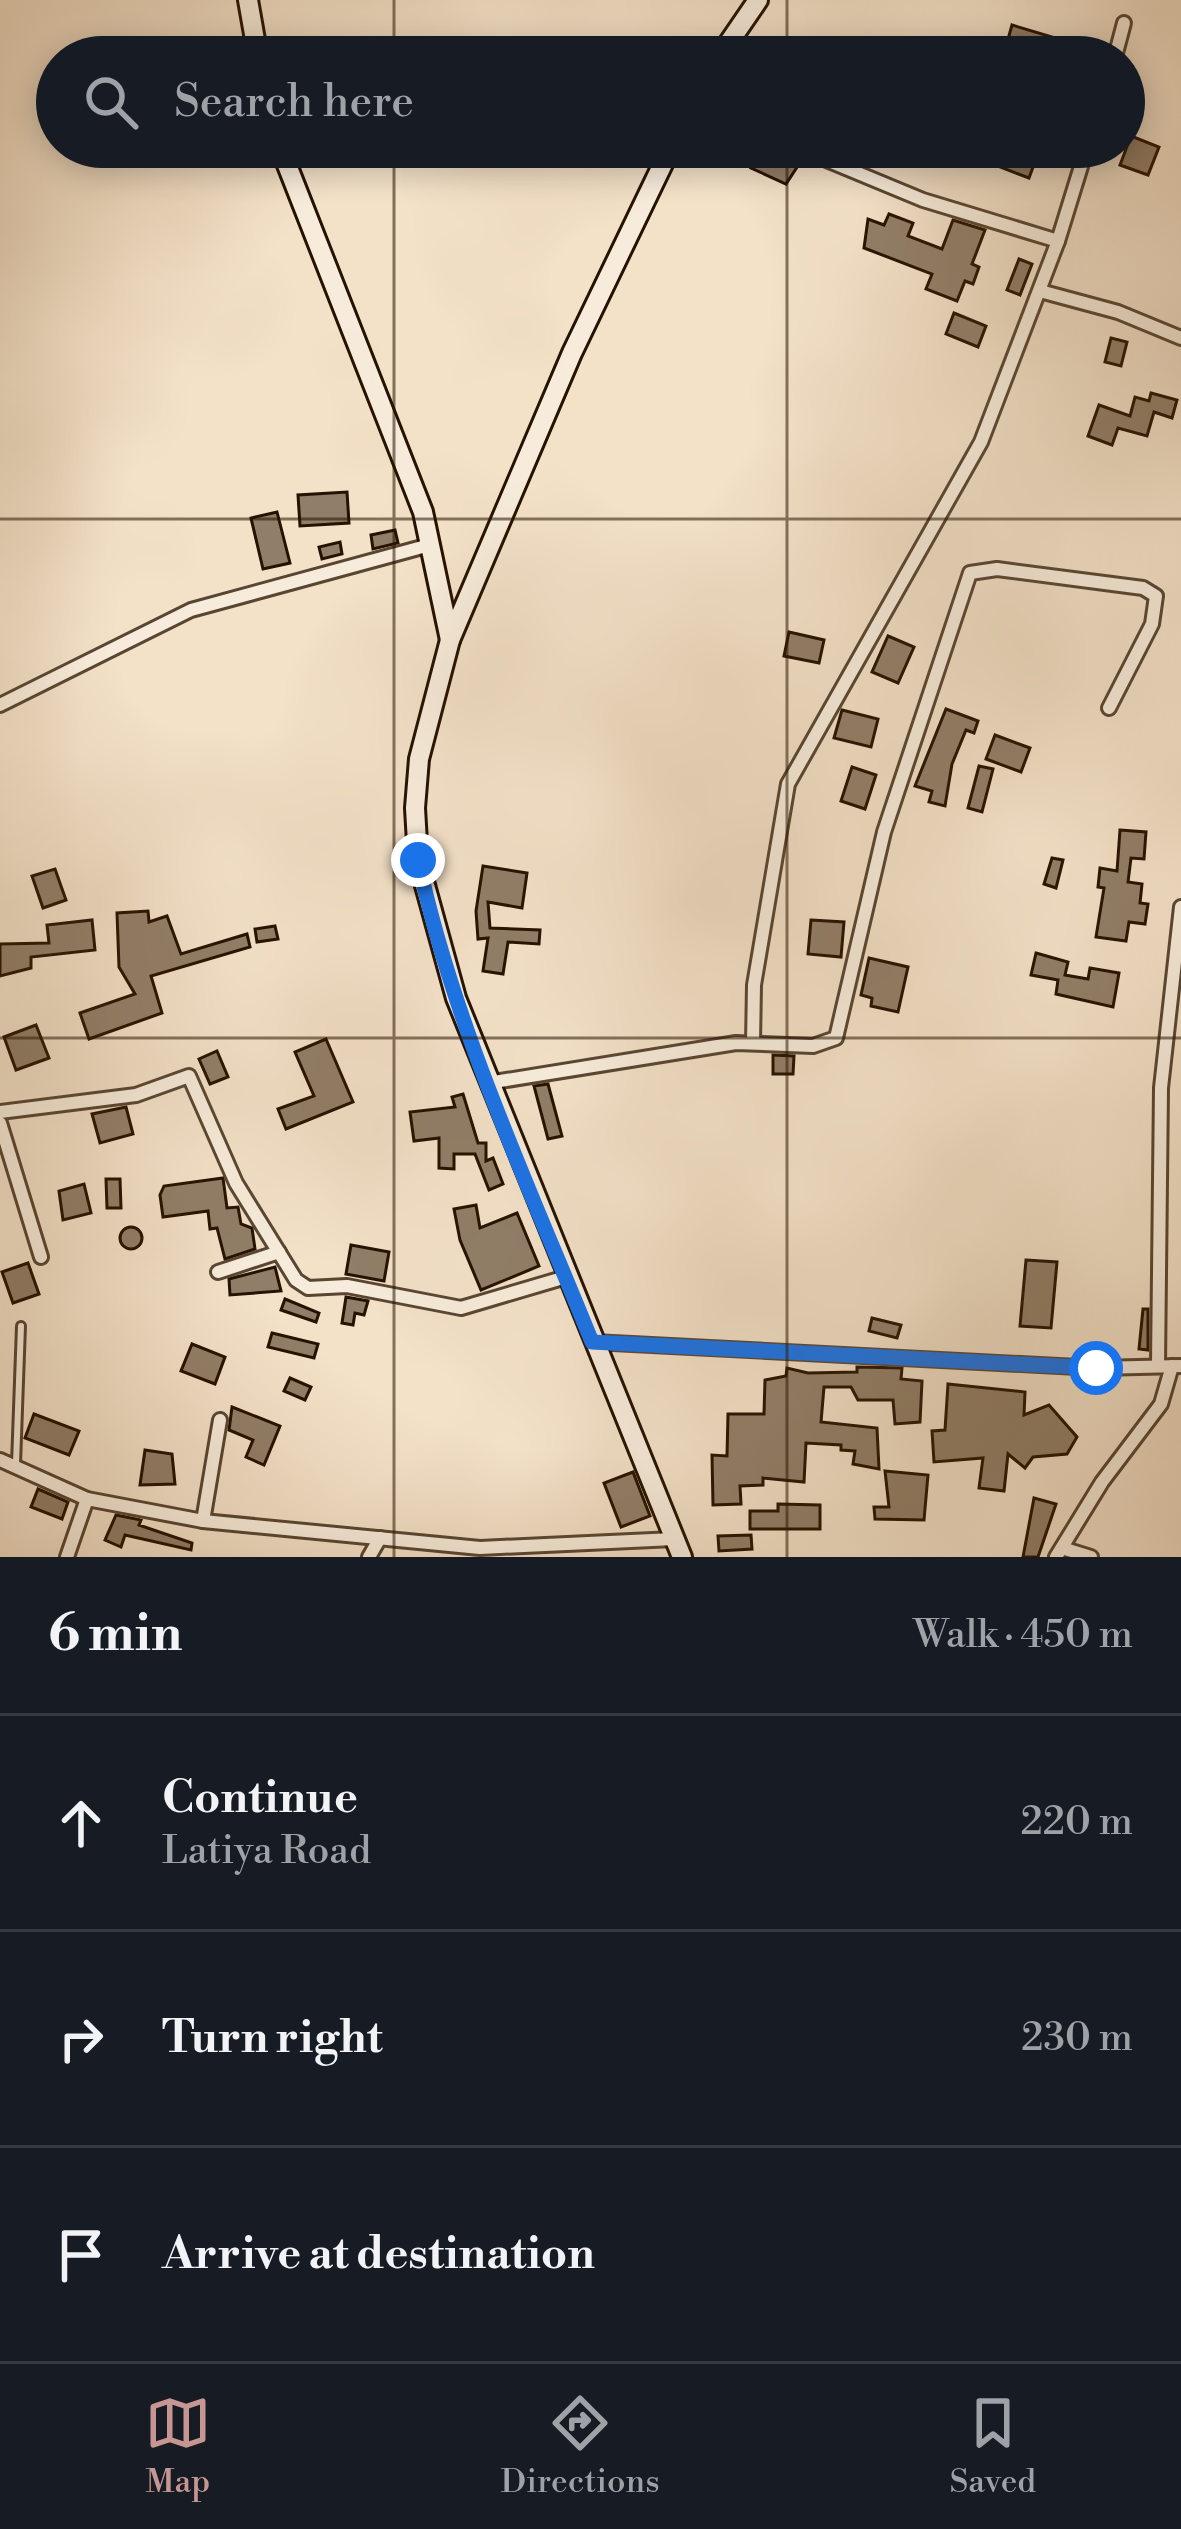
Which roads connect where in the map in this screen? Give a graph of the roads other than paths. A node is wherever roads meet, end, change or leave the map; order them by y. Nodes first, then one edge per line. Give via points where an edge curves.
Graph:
1 (248, 0) edge
2 (758, 0) edge
3 (1124, 23) dead end
4 (254, 36) edge
5 (733, 36) edge
6 (1121, 36) edge
7 (288, 168) edge
8 (661, 168) edge
9 (846, 168) edge
10 (1081, 168) edge
11 (1058, 242) junction
12 (1040, 290) junction
13 (1181, 338) edge
14 (426, 546) dead end
15 (450, 640) junction
16 (0, 705) edge
17 (1108, 708) dead end
18 (1181, 907) edge
19 (753, 1043) junction
20 (487, 1083) junction
21 (0, 1112) edge
22 (0, 1123) edge
23 (279, 1252) junction
24 (41, 1257) dead end
25 (218, 1272) dead end
26 (566, 1276) junction
27 (21, 1326) dead end
28 (592, 1342) junction
29 (1170, 1366) edge
30 (220, 1420) dead end
31 (0, 1460) edge
32 (16, 1468) junction
33 (87, 1499) junction
34 (203, 1521) junction
35 (380, 1538) junction
36 (678, 1548) edge
37 (1059, 1552) edge
38 (67, 1557) edge
39 (369, 1557) edge
40 (1091, 1557) edge

1 - 4 street
2 - 5 street
3 - 6 street
7 - 15 street via 423,512
8 - 15 street
9 - 11 street
10 - 11 street
11 - 12 street
12 - 13 street
12 - 19 street via 981,442 788,784 754,985
14 - 16 street via 191,610
15 - 20 street via 419,759 418,860
17 - 19 street via 1152,624 1156,596 997,569 970,573 884,832 836,1038 813,1046
18 - 29 street via 1161,1088
19 - 20 street
20 - 26 street
21 - 23 street via 136,1095 188,1076 236,1183
22 - 24 street
23 - 25 street
23 - 26 street via 308,1288 346,1286 461,1308
26 - 28 street
27 - 32 lane
28 - 29 street
28 - 36 street
29 - 37 street via 1152,1418
30 - 34 street
31 - 32 street
32 - 33 street
33 - 34 street
33 - 38 street
34 - 35 street
35 - 36 street via 480,1548
35 - 39 street
37 - 40 street

